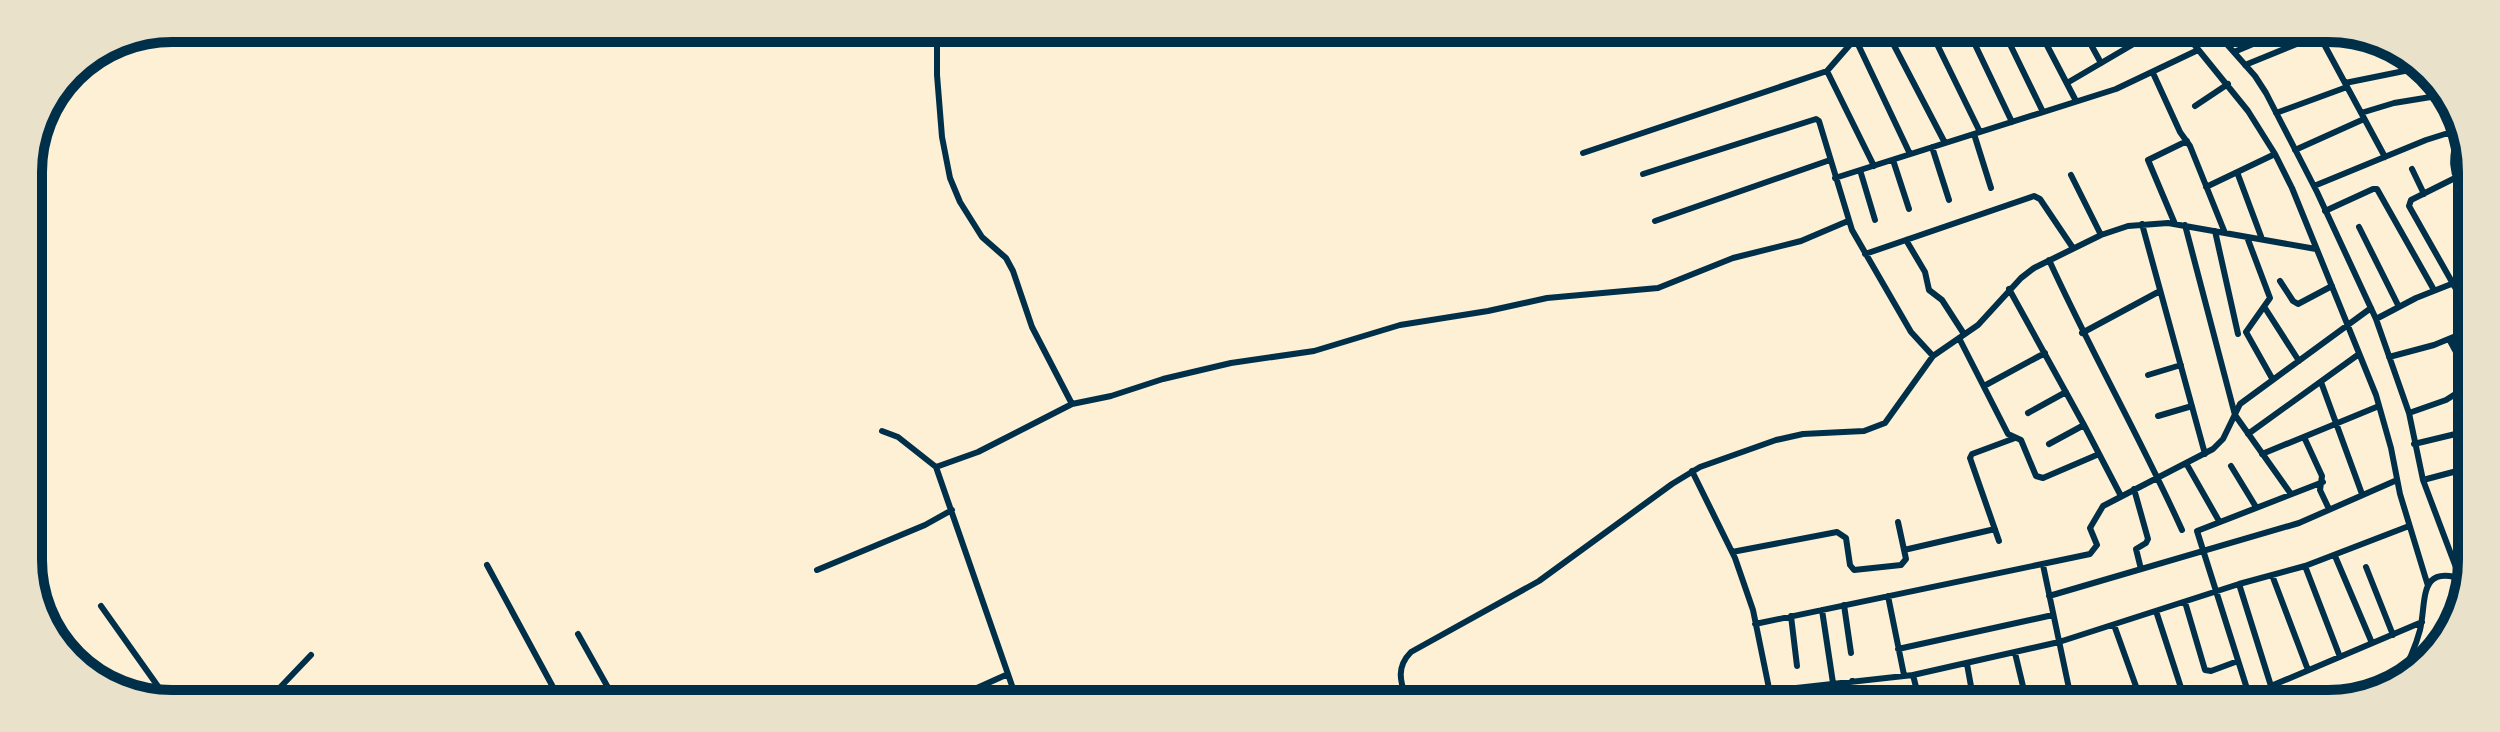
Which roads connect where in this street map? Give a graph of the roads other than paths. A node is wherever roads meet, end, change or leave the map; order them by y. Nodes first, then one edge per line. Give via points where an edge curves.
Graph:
1 (938, 42) edge
2 (1852, 42) edge
3 (1857, 42) edge
4 (1892, 42) edge
5 (1936, 42) edge
6 (1974, 42) edge
7 (2009, 42) edge
8 (2045, 42) edge
9 (2089, 42) edge
10 (2137, 42) edge
11 (2192, 42) edge
12 (2225, 42) edge
13 (2258, 42) edge
14 (2302, 42) edge
15 (2322, 42) edge
16 (2198, 50) junction
17 (2234, 52) junction
18 (2101, 63) junction
19 (2245, 65) junction
20 (1827, 71) junction
21 (2409, 71) edge
22 (2153, 73) junction
23 (2067, 83) junction
24 (2228, 84) junction
25 (2346, 85) junction
26 (2434, 97) edge
27 (2076, 101) junction
28 (2195, 106) dead end
29 (2043, 112) junction
30 (2276, 113) junction
31 (2363, 116) junction
32 (2012, 122) junction
33 (1977, 133) junction
34 (2453, 135) edge
35 (2187, 141) junction
36 (1945, 143) junction
37 (1932, 147) junction
38 (2456, 149) edge
39 (2295, 150) junction
40 (1583, 153) dead end
41 (1910, 154) junction
42 (2275, 154) junction
43 (2385, 157) junction
44 (1830, 160) junction
45 (1893, 160) junction
46 (1874, 166) junction
47 (2412, 169) dead end
48 (1860, 170) junction
49 (2237, 172) junction
50 (1643, 174) dead end
51 (2071, 175) dead end
52 (1835, 178) junction
53 (2456, 180) junction
54 (2458, 183) edge
55 (2314, 186) junction
56 (2206, 187) junction
57 (1991, 188) dead end
58 (2424, 194) junction
59 (1949, 200) dead end
60 (1909, 209) dead end
61 (2325, 211) junction
62 (1875, 220) dead end
63 (1655, 221) dead end
64 (1848, 221) junction
65 (2142, 224) junction
66 (2175, 224) junction
67 (2185, 225) junction
68 (2359, 227) dead end
69 (2215, 231) junction
70 (2225, 233) junction
71 (2101, 235) junction
72 (2247, 237) junction
73 (2262, 239) junction
74 (1906, 240) junction
75 (2073, 248) junction
76 (2316, 249) junction
77 (1865, 254) junction
78 (2049, 260) junction
79 (2458, 280) edge
80 (2280, 281) dead end
81 (2452, 282) junction
82 (2332, 286) junction
83 (2009, 289) junction
84 (2434, 290) junction
85 (2160, 291) junction
86 (2458, 293) edge
87 (2399, 307) junction
88 (2265, 308) junction
89 (2371, 308) junction
90 (2376, 319) junction
91 (2348, 325) junction
92 (2082, 333) junction
93 (2238, 334) dead end
94 (2458, 335) edge
95 (1962, 336) junction
96 (2449, 339) junction
97 (2045, 353) junction
98 (2359, 354) junction
99 (1933, 356) junction
100 (2458, 356) edge
101 (2389, 357) junction
102 (2299, 361) junction
103 (2181, 365) junction
104 (2148, 375) dead end
105 (2273, 380) junction
106 (2321, 382) junction
107 (1984, 386) junction
108 (2066, 392) junction
109 (2458, 392) edge
110 (1072, 404) junction
111 (2192, 406) junction
112 (2379, 406) junction
113 (2028, 413) dead end
114 (2409, 413) junction
115 (2235, 415) junction
116 (2158, 416) dead end
117 (2337, 423) junction
118 (2084, 425) junction
119 (882, 431) dead end
120 (2458, 433) edge
121 (2248, 434) junction
122 (2018, 437) junction
123 (2304, 437) junction
124 (2049, 444) dead end
125 (2414, 444) junction
126 (2099, 454) junction
127 (2205, 454) junction
128 (2262, 454) junction
129 (2186, 463) junction
130 (2231, 466) dead end
131 (936, 467) junction
132 (2458, 470) edge
133 (1692, 471) junction
134 (2158, 477) junction
135 (2397, 480) junction
136 (2423, 480) junction
137 (2323, 482) junction
138 (2134, 489) junction
139 (2291, 494) junction
140 (2362, 494) junction
141 (2121, 496) junction
142 (2256, 507) junction
143 (2329, 509) junction
144 (952, 510) junction
145 (2219, 521) junction
146 (1898, 522) dead end
147 (2409, 526) junction
148 (1995, 529) junction
149 (2182, 530) dead end
150 (1999, 541) dead end
151 (1904, 550) junction
152 (2203, 551) junction
153 (1732, 552) junction
154 (2335, 556) junction
155 (487, 565) dead end
156 (2043, 565) junction
157 (2305, 566) junction
158 (2458, 566) edge
159 (2366, 567) dead end
160 (2141, 569) junction
161 (817, 570) dead end
162 (2272, 575) junction
163 (2457, 578) edge
164 (2239, 584) junction
165 (2428, 586) junction
166 (2216, 592) junction
167 (1888, 596) junction
168 (2049, 596) junction
169 (2185, 602) junction
170 (1844, 605) junction
171 (101, 606) dead end
172 (1822, 610) junction
173 (2156, 611) junction
174 (2053, 615) junction
175 (1791, 616) junction
176 (2422, 622) junction
177 (1755, 624) junction
178 (2114, 625) junction
179 (578, 634) dead end
180 (2393, 635) junction
181 (2059, 642) junction
182 (2372, 643) junction
183 (1898, 649) junction
184 (1851, 653) dead end
185 (2015, 653) junction
186 (311, 655) dead end
187 (2340, 657) junction
188 (2411, 660) edge
189 (2238, 661) junction
190 (1967, 664) junction
191 (1797, 666) dead end
192 (2308, 670) junction
193 (1008, 674) junction
194 (1904, 675) junction
195 (1913, 675) junction
196 (1852, 681) junction
197 (1833, 683) junction
198 (2271, 686) junction
199 (160, 689) edge
200 (278, 690) edge
201 (555, 690) edge
202 (609, 690) edge
203 (972, 690) edge
204 (1014, 690) edge
205 (1404, 690) edge
206 (1769, 690) edge
207 (1777, 690) edge
208 (1854, 690) edge
209 (1917, 690) edge
210 (1972, 690) edge
211 (2025, 690) edge
212 (2072, 690) edge
213 (2137, 690) edge
214 (2182, 690) edge
215 (2246, 690) edge
216 (2263, 690) edge

1 - 110 street via 942,137 950,178 982,237 1006,258 1032,327
2 - 20 street
3 - 41 street
4 - 36 street
5 - 33 street
6 - 32 street
7 - 29 street
8 - 23 street
9 - 18 street
10 - 18 street
11 - 16 street
12 - 17 street
13 - 17 street
14 - 19 street
15 - 25 street
16 - 22 street
16 - 24 street
17 - 19 street
18 - 23 street
19 - 30 street
20 - 40 street
20 - 46 street
21 - 25 street
22 - 27 street
22 - 35 street
23 - 27 street
24 - 28 street
24 - 42 street
25 - 30 street
25 - 31 street
26 - 31 street via 2394,103
27 - 29 street
29 - 32 street
30 - 39 street
31 - 39 street
31 - 43 street
32 - 33 street
33 - 36 street
33 - 57 street
34 - 43 street
35 - 56 street
35 - 66 street via 2148,160
36 - 37 street
37 - 41 street
37 - 59 street
38 - 53 street via 2452,163
39 - 55 street
41 - 45 street
42 - 49 street
42 - 76 street
43 - 55 street
44 - 50 street via 1814,119
44 - 52 street
44 - 63 street
45 - 46 street
45 - 60 street
46 - 48 street
47 - 58 street
48 - 52 street
48 - 62 street
49 - 56 street
49 - 73 street
51 - 71 street
52 - 64 street
53 - 54 street
53 - 58 street
55 - 61 street
56 - 70 street
58 - 81 street via 2408,204
61 - 84 street via 2377,189
61 - 89 street
64 - 77 street
64 - 110 street via 1658,288 1547,298 1400,325 1314,351 1222,365
65 - 66 street
65 - 71 street
65 - 85 street
66 - 67 street
67 - 69 street
67 - 115 street
68 - 87 street
69 - 70 street
69 - 93 street
70 - 72 street
71 - 75 street
72 - 73 street
72 - 88 street via 2270,296
73 - 76 street
74 - 75 street via 2034,196
74 - 77 street
74 - 95 street via 1929,290 1942,300
75 - 78 street
76 - 82 street
77 - 99 street via 1911,332
78 - 83 street
78 - 92 street
79 - 81 street
80 - 82 street via 2298,304
81 - 84 street
81 - 86 street
82 - 91 street
83 - 95 street via 1995,309
83 - 97 street
84 - 87 street
85 - 92 street
85 - 103 street
87 - 90 street
88 - 102 street
88 - 105 street via 2246,332
89 - 90 street
89 - 91 street
90 - 101 street
91 - 98 street
91 - 102 street
92 - 134 street
94 - 96 street
95 - 99 street
95 - 107 street
96 - 100 street
96 - 101 street
97 - 107 street
97 - 108 street
98 - 106 street
98 - 112 street
99 - 133 street via 1892,416 1875,429 1776,440
101 - 114 street
102 - 105 street
103 - 104 street
103 - 111 street
105 - 115 street via 2240,404
106 - 117 street
106 - 121 street
107 - 122 street via 2008,434
108 - 113 street
108 - 118 street
109 - 114 street
110 - 131 street via 978,452
111 - 116 street
111 - 127 street
112 - 117 street
112 - 135 street
114 - 125 street
115 - 121 street
115 - 127 street via 2223,439
117 - 123 street
117 - 140 street
118 - 124 street
118 - 126 street
119 - 131 street
120 - 125 street
121 - 128 street
122 - 126 street via 2041,478
122 - 148 street via 1970,458
123 - 128 street
123 - 137 street
125 - 136 street
126 - 141 street
127 - 129 street
128 - 139 street
129 - 134 street
129 - 145 street
130 - 142 street
131 - 144 street
132 - 136 street
133 - 153 street
133 - 205 street via 1539,581 1411,652 1401,665
134 - 138 street
134 - 149 street
135 - 140 street
135 - 147 street
136 - 158 street
137 - 139 street
137 - 143 street via 2320,490
138 - 141 street
138 - 160 street via 2148,539 2136,549
139 - 142 street
140 - 143 street
141 - 156 street via 2095,516 2090,528 2097,545 2090,554
142 - 145 street
143 - 152 street
144 - 161 street
144 - 193 street
145 - 152 street via 2197,531
146 - 151 street
147 - 154 street
147 - 165 street
148 - 150 street
148 - 151 street
151 - 153 street via 1901,565 1856,570 1840,532
152 - 160 street
152 - 166 street
153 - 177 street
154 - 157 street
154 - 182 street
155 - 201 street
156 - 167 street
156 - 168 street
157 - 162 street
157 - 187 street
159 - 180 street
160 - 168 street
162 - 164 street
162 - 192 street
163 - 165 street via 2439,577
164 - 166 street
164 - 198 street
165 - 176 street
166 - 169 street
166 - 189 street
167 - 170 street
167 - 183 street
168 - 174 street
169 - 173 street
169 - 189 street via 2205,670
170 - 172 street
170 - 184 street
171 - 199 street
172 - 175 street
172 - 197 street
173 - 178 street
173 - 214 street
174 - 181 street
174 - 183 street
175 - 177 street
175 - 191 street
176 - 180 street
176 - 188 street
177 - 206 street
178 - 181 street
178 - 213 street
179 - 202 street
180 - 182 street
181 - 185 street
181 - 212 street
182 - 187 street
183 - 194 street
185 - 190 street
185 - 211 street
186 - 200 street
187 - 192 street
189 - 215 street
190 - 195 street
190 - 210 street
192 - 198 street
193 - 203 street
193 - 204 street
194 - 195 street
194 - 196 street
195 - 209 street
196 - 197 street
196 - 208 street
197 - 207 street
198 - 216 street

